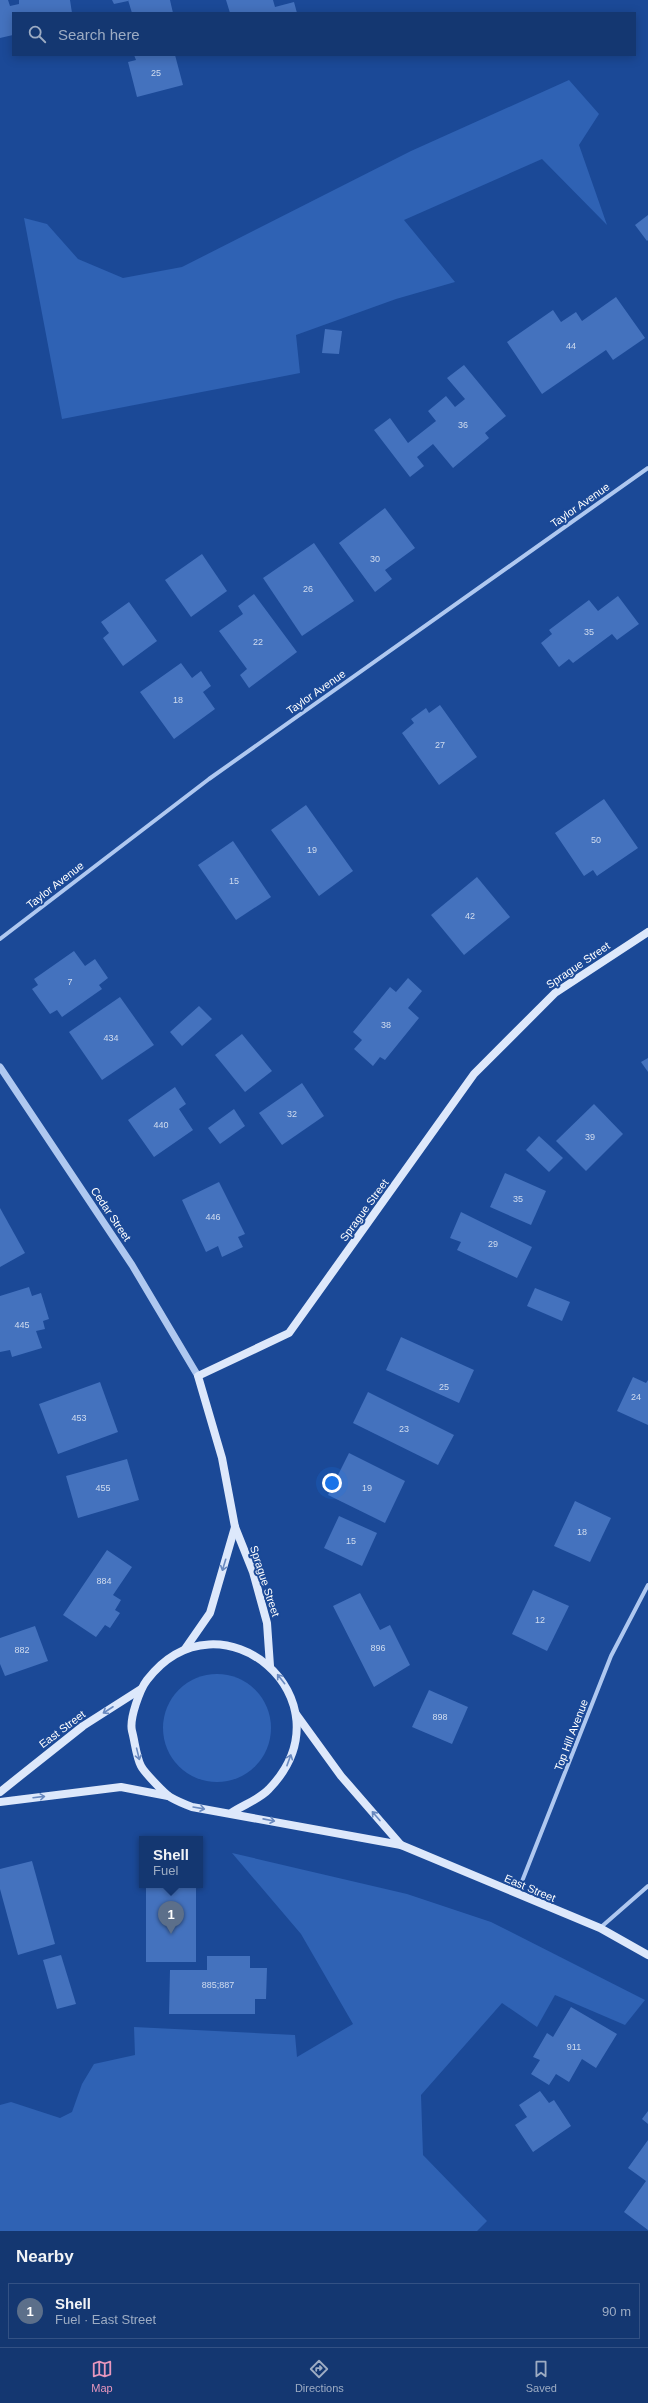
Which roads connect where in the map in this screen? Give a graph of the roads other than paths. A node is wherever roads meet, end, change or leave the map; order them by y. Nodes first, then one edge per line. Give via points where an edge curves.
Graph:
1 (648, 468) edge
2 (648, 932) edge
3 (0, 939) edge
4 (0, 1067) edge
5 (198, 1376) junction
6 (235, 1528) junction
7 (648, 1585) edge
8 (185, 1649) junction
9 (270, 1666) junction
10 (141, 1689) junction
11 (296, 1714) junction
12 (0, 1792) edge
13 (168, 1796) junction
14 (0, 1802) edge
15 (231, 1813) junction
16 (401, 1845) junction
17 (648, 1886) edge
18 (517, 1895) junction
19 (600, 1928) junction
20 (648, 1955) edge

1 - 3 street, Taylor Avenue via 209,779
2 - 5 main road, Sprague Street via 555,993 474,1074 289,1333
4 - 5 street, Cedar Street via 132,1265
5 - 6 main road, Sprague Street via 222,1458
6 -> 8 main road, Sprague Street via 210,1613
6 - 9 main road, Sprague Street via 253,1572 267,1623
7 - 18 street, Top Hill Avenue via 611,1656
8 - 9 main road via 222,1645 245,1650
8 - 10 main road via 159,1665
11 -> 9 main road via 288,1688
10 -> 12 main road, East Street via 83,1726
10 -> 13 main road via 131,1728 141,1766
15 -> 11 main road via 268,1790 286,1768 296,1742
16 -> 11 main road, East Street via 341,1776
14 -> 13 main road via 121,1788
13 -> 15 main road, East Street via 192,1807
15 -> 16 main road, East Street
16 - 18 main road, East Street
17 - 19 street
18 - 19 main road, East Street
19 - 20 main road, East Street

